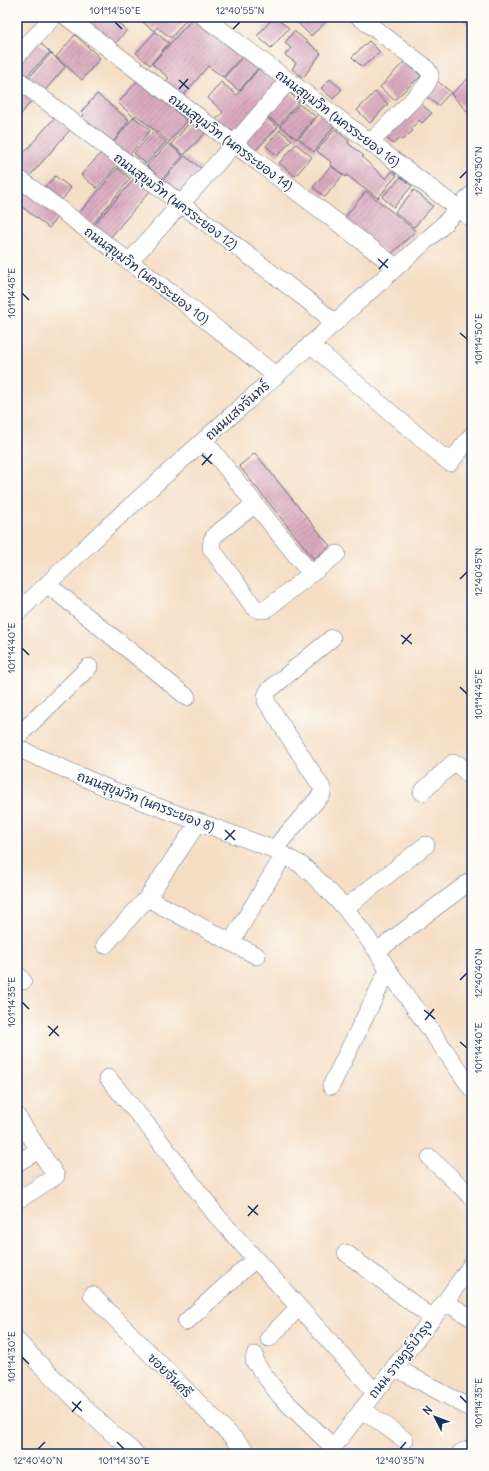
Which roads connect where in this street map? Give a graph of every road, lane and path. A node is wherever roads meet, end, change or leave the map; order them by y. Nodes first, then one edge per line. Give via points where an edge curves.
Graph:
1 (53, 17) edge
2 (67, 17) edge
3 (204, 17) edge
4 (359, 17) edge
5 (17, 56) edge
6 (17, 79) edge
7 (288, 81) junction
8 (370, 142) junction
9 (234, 144) junction
10 (17, 177) edge
11 (472, 194) edge
12 (180, 204) junction
13 (458, 208) junction
14 (472, 219) edge
15 (130, 261) junction
16 (396, 267) junction
17 (334, 323) junction
18 (310, 344) junction
19 (276, 375) junction
20 (472, 435) edge
21 (204, 440) junction
22 (254, 505) junction
23 (337, 554) dead end
24 (312, 574) junction
25 (47, 584) junction
26 (17, 613) edge
27 (332, 638) dead end
28 (89, 667) dead end
29 (187, 697) dead end
30 (17, 737) edge
31 (17, 748) edge
32 (472, 778) edge
33 (422, 792) dead end
34 (198, 822) junction
35 (426, 845) dead end
36 (278, 852) junction
37 (472, 880) edge
38 (147, 898) junction
39 (345, 908) junction
40 (231, 942) junction
41 (105, 945) dead end
42 (377, 951) junction
43 (257, 956) dead end
44 (388, 970) junction
45 (108, 1078) dead end
46 (331, 1086) dead end
47 (472, 1089) edge
48 (19, 1122) edge
49 (39, 1150) junction
50 (430, 1158) dead end
51 (17, 1163) edge
52 (472, 1197) edge
53 (17, 1199) edge
54 (346, 1253) dead end
55 (255, 1259) junction
56 (472, 1264) edge
57 (92, 1295) dead end
58 (445, 1302) junction
59 (298, 1308) junction
60 (432, 1318) junction
61 (472, 1318) edge
62 (186, 1322) dead end
63 (269, 1338) dead end
64 (17, 1341) edge
65 (255, 1355) dead end
66 (394, 1367) junction
67 (375, 1392) junction
68 (362, 1409) junction
69 (472, 1409) edge
70 (406, 1440) dead end
71 (330, 1451) edge
72 (472, 1451) edge
73 (134, 1454) edge
74 (249, 1454) edge
75 (459, 1454) edge

1 - 5 street
2 - 9 street, ถนนสุขุมวิท (นครระยอง 14)
3 - 7 street, ถนนสุขุมวิท (นครระยอง 16)
4 - 8 street via 423,64 429,70 430,76 424,88
6 - 12 street, ถนนสุขุมวิท (นครระยอง 12)
7 - 8 street, ถนนสุขุมวิท (นครระยอง 16)
7 - 9 street
8 - 13 street, ถนนสุขุมวิท (นครระยอง 16)
9 - 12 street
9 - 16 street, ถนนสุขุมวิท (นครระยอง 14)
10 - 15 street, ถนนสุขุมวิท (นครระยอง 10)
11 - 13 street, ถนนแสงจันทร์
12 - 15 street
12 - 17 street, ถนนสุขุมวิท (นครระยอง 12)
13 - 14 street, ถนนสุขุมวิท (นครระยอง 16)
13 - 16 street, ถนนแสงจันทร์ via 439,229
15 - 19 street, ถนนสุขุมวิท (นครระยอง 10)
16 - 17 street, ถนนแสงจันทร์
17 - 18 street, ถนนแสงจันทร์
18 - 19 street, ถนนแสงจันทร์
18 - 20 street via 450,463
19 - 21 street, ถนนแสงจันทร์
21 - 22 street
21 - 25 street, ถนนแสงจันทร์
22 - 24 street
22 - 24 street via 215,535 211,548 253,606 265,610
23 - 24 street
25 - 26 street, ถนนแสงจันทร์
25 - 29 street
27 - 36 street via 269,690 266,696 266,701 322,788 322,794
28 - 30 street
31 - 34 street, ถนนสุขุมวิท (นครระยอง 8) via 114,792
32 - 33 street via 458,764 453,763
34 - 36 street, ถนนสุขุมวิท (นครระยอง 8)
34 - 38 street
35 - 39 street
36 - 39 street, ถนนสุขุมวิท (นครระยอง 8) via 312,874
36 - 40 street
37 - 42 street
38 - 40 street
38 - 41 street
39 - 42 street, ถนนสุขุมวิท (นครระยอง 8)
40 - 43 street
42 - 44 street, ถนนสุขุมวิท (นครระยอง 8)
44 - 46 street
44 - 47 street, ถนนสุขุมวิท (นครระยอง 8)
45 - 55 street via 216,1215
48 - 49 street
49 - 51 street
49 - 53 street via 56,1176
50 - 52 street
54 - 60 street
55 - 59 street
55 - 62 street
56 - 58 street, ถนน ราษฎร์บำรุง
57 - 74 street, ซอยจันศรี
58 - 60 street, ถนน ราษฎร์บำรุง
58 - 61 street
59 - 63 street
59 - 67 street
60 - 66 street, ถนน ราษฎร์บำรุง
64 - 73 street
65 - 71 street via 254,1361 280,1396
66 - 67 street, ถนน ราษฎร์บำรุง
66 - 69 street
67 - 68 street, ถนน ราษฎร์บำรุง
68 - 70 street
68 - 71 street, ถนน ราษฎร์บำรุง
72 - 75 street via 463,1451

